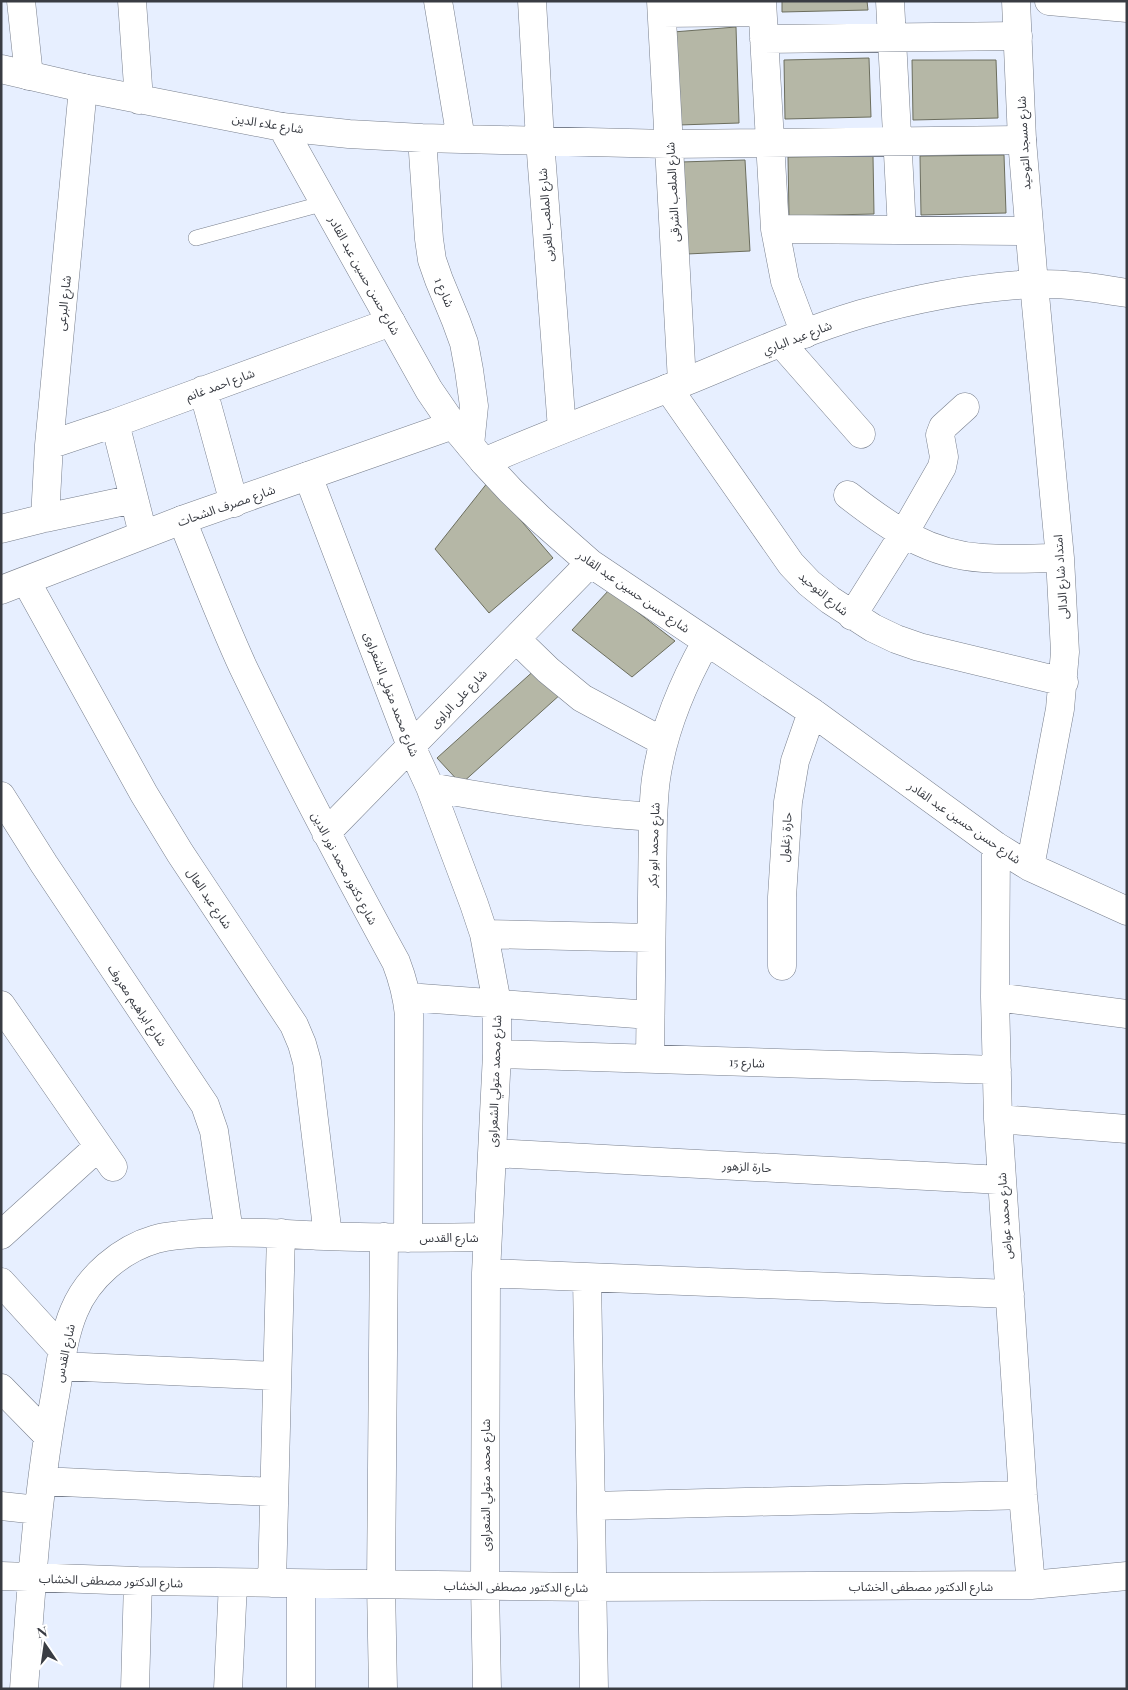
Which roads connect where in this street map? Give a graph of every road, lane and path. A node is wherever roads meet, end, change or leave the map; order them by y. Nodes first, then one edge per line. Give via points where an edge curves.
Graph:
1 (21, 1) edge
2 (132, 1) edge
3 (438, 1) edge
4 (532, 1) edge
5 (890, 1) edge
6 (1016, 1) edge
7 (1048, 1) edge
8 (661, 7) edge
9 (762, 7) edge
10 (1127, 8) edge
11 (1018, 36) junction
12 (892, 38) junction
13 (764, 39) junction
14 (1, 69) edge
15 (29, 76) junction
16 (83, 88) junction
17 (138, 100) junction
18 (282, 127) junction
19 (422, 138) junction
20 (461, 139) junction
21 (540, 140) junction
22 (1022, 140) junction
23 (897, 141) junction
24 (770, 142) junction
25 (669, 144) junction
26 (325, 203) junction
27 (775, 229) junction
28 (902, 230) junction
29 (1029, 230) junction
30 (196, 238) dead end
31 (1034, 284) junction
32 (1127, 293) edge
33 (391, 322) junction
34 (793, 338) junction
35 (675, 385) junction
36 (203, 390) junction
37 (965, 407) dead end
38 (115, 423) junction
39 (562, 429) junction
40 (861, 434) dead end
41 (469, 444) junction
42 (49, 445) junction
43 (308, 476) junction
44 (848, 495) dead end
45 (134, 499) junction
46 (234, 503) junction
47 (45, 518) junction
48 (182, 520) junction
49 (1, 529) edge
50 (143, 534) junction
51 (903, 535) junction
52 (1060, 558) junction
53 (590, 563) junction
54 (13, 586) edge
55 (852, 616) junction
56 (516, 639) junction
57 (706, 642) junction
58 (1064, 682) junction
59 (812, 712) junction
60 (664, 742) junction
61 (410, 746) junction
62 (430, 787) junction
63 (1, 796) edge
64 (653, 818) junction
65 (326, 833) junction
66 (996, 846) junction
67 (1030, 867) junction
68 (1127, 911) edge
69 (484, 934) junction
70 (651, 938) junction
71 (782, 966) dead end
72 (407, 997) junction
73 (995, 997) junction
74 (497, 1004) junction
75 (1, 1005) edge
76 (1127, 1014) edge
77 (650, 1015) junction
78 (497, 1054) junction
79 (650, 1058) junction
80 (997, 1070) junction
81 (998, 1119) junction
82 (1127, 1130) edge
83 (492, 1152) junction
84 (1002, 1180) junction
85 (229, 1232) junction
86 (281, 1234) junction
87 (1, 1235) edge
88 (328, 1236) junction
89 (487, 1237) junction
90 (396, 1238) junction
91 (486, 1274) junction
92 (588, 1278) junction
93 (1, 1282) edge
94 (1010, 1294) junction
95 (62, 1358) junction
96 (277, 1376) junction
97 (1, 1388) edge
98 (48, 1436) junction
99 (42, 1481) junction
100 (274, 1492) junction
101 (1023, 1495) junction
102 (1, 1506) edge
103 (591, 1506) junction
104 (38, 1510) junction
105 (1, 1576) edge
106 (1127, 1576) edge
107 (32, 1578) junction
108 (138, 1581) junction
109 (233, 1583) junction
110 (272, 1583) junction
111 (301, 1584) junction
112 (381, 1585) junction
113 (1031, 1585) junction
114 (485, 1586) junction
115 (593, 1587) junction
116 (24, 1689) edge
117 (135, 1689) edge
118 (228, 1689) edge
119 (301, 1689) edge
120 (383, 1689) edge
121 (487, 1689) edge
122 (594, 1689) edge

1 - 15 street
2 - 17 street
3 - 20 street
4 - 21 street, شارع الملعب الغربى
5 - 12 street
6 - 11 street, شارع مسجد التوحيد
7 - 10 street
8 - 9 street
8 - 25 street, شارع الملعب الشرقى
9 - 13 street
11 - 12 street
11 - 22 street, شارع مسجد التوحيد
12 - 13 street
12 - 23 street
13 - 24 street
14 - 15 street, شارع علاء الدين
15 - 16 street, شارع علاء الدين
16 - 17 street, شارع علاء الدين
16 - 42 street, شارع البرعى
17 - 18 street, شارع علاء الدين
18 - 19 street, شارع علاء الدين
18 - 26 street, شارع حسن حسين عبد القادر
19 - 20 street, شارع علاء الدين
19 - 41 street, شارع 1 via 432,260 464,343 469,370 474,406
20 - 21 street, شارع علاء الدين
21 - 25 street, شارع علاء الدين
21 - 39 street, شارع الملعب الغربى
22 - 23 street, شارع علاء الدين
22 - 29 street, شارع مسجد التوحيد
23 - 24 street, شارع علاء الدين
23 - 28 street
24 - 25 street, شارع علاء الدين
24 - 27 street
25 - 35 street, شارع الملعب الشرقى
26 - 30 lane
26 - 33 street, شارع حسن حسين عبد القادر
27 - 28 street
27 - 34 street
28 - 29 street
29 - 31 street, شارع مسجد التوحيد
31 - 32 street, شارع عبد الباري
31 - 34 street, شارع عبد الباري via 917,300 860,314
31 - 52 street, امتداد شارع الدالى
33 - 36 street, شارع احمد غانم
33 - 41 street, شارع حسن حسين عبد القادر via 429,390
34 - 35 street, شارع عبد الباري
34 - 40 street
35 - 39 street, شارع عبد الباري
35 - 55 street, شارع التوحيد via 791,564 823,595
36 - 38 street, شارع احمد غانم
36 - 46 street
37 - 51 street via 940,435 944,457 942,467
38 - 42 street, شارع احمد غانم
38 - 45 street
39 - 41 street, شارع عبد الباري
41 - 43 street, شارع مصرف الشحات
41 - 53 street, شارع حسن حسين عبد القادر via 511,492
42 - 47 street, شارع البرعى
43 - 46 street, شارع مصرف الشحات
43 - 61 street, شارع محمد متولي الشعراوى
44 - 51 street
45 - 47 street
45 - 50 street
46 - 48 street, شارع مصرف الشحات
47 - 49 street
48 - 50 street, شارع مصرف الشحات
48 - 65 street, شارع دكتور محمد نور الدين via 242,664
50 - 54 street, شارع مصرف الشحات
51 - 52 street via 955,554 982,558
51 - 55 street
52 - 58 street, امتداد شارع الدالى
53 - 56 street, شارع على الراوى
53 - 57 street, شارع حسن حسين عبد القادر
54 - 88 street, شارع عبد العال via 180,853 294,1025 307,1062
55 - 58 street, شارع التوحيد via 919,647
56 - 60 street via 582,698
56 - 61 street, شارع على الراوى
57 - 59 street, شارع حسن حسين عبد القادر
57 - 60 street, شارع محمد ابو بكر via 674,707
58 - 67 street, امتداد شارع الدالى
59 - 66 street, شارع حسن حسين عبد القادر
59 - 71 street, حارة زغلول via 796,760 788,802 782,889
60 - 64 street, شارع محمد ابو بكر
61 - 62 street, شارع محمد متولي الشعراوى
61 - 65 street, شارع على الراوى
62 - 64 street via 540,807
62 - 69 street, شارع محمد متولي الشعراوى
63 - 85 street, شارع ابراهيم معروف via 205,1105 214,1131
64 - 70 street, شارع محمد ابو بكر
65 - 72 street, شارع دكتور محمد نور الدين via 396,962
66 - 67 street, شارع حسن حسين عبد القادر
66 - 73 street, شارع محمد عواض
67 - 68 street, شارع حسن حسين عبد القادر
69 - 70 street
69 - 74 street, شارع محمد متولي الشعراوى
70 - 77 street, شارع محمد ابو بكر
72 - 74 street
72 - 90 street, شارع دكتور محمد نور الدين via 409,1015
73 - 76 street
73 - 80 street, شارع محمد عواض
74 - 77 street
74 - 78 street, شارع محمد متولي الشعراوى
75 - 87 street via 105,1157
77 - 79 street, شارع محمد ابو بكر
78 - 79 street, شارع 15
78 - 83 street, شارع محمد متولي الشعراوى
79 - 80 street, شارع 15
80 - 81 street, شارع محمد عواض
81 - 82 street
81 - 84 street, شارع محمد عواض
83 - 84 street, حارة الزهور
83 - 89 street, شارع محمد متولي الشعراوى
84 - 94 street, شارع محمد عواض
85 - 86 street, شارع القدس
85 - 95 street, شارع القدس via 156,1239 130,1250 107,1266 88,1286 74,1310
86 - 88 street, شارع القدس
86 - 96 street
88 - 90 street, شارع القدس
89 - 90 street, شارع القدس
89 - 91 street, شارع محمد متولي الشعراوى
90 - 112 street, شارع دكتور محمد نور الدين
91 - 92 street
91 - 114 street, شارع محمد متولي الشعراوى
92 - 94 street
92 - 103 street
93 - 95 street
94 - 101 street, شارع محمد عواض
95 - 96 street
95 - 98 street, شارع القدس
96 - 100 street
97 - 98 street
98 - 99 street, شارع القدس
99 - 100 street
99 - 104 street, شارع القدس
100 - 110 street
101 - 103 street
101 - 113 street, شارع محمد عواض
102 - 104 street
103 - 115 street
104 - 107 street, شارع القدس
105 - 107 street, شارع الدكتور مصطفى الخشاب
106 - 113 street, شارع الدكتور مصطفى الخشاب
107 - 108 street, شارع الدكتور مصطفى الخشاب
107 - 116 street, شارع القدس
108 - 109 street, شارع الدكتور مصطفى الخشاب
108 - 117 street
109 - 110 street, شارع الدكتور مصطفى الخشاب
109 - 118 street
110 - 111 street, شارع الدكتور مصطفى الخشاب
111 - 112 street, شارع الدكتور مصطفى الخشاب
111 - 119 street
112 - 114 street, شارع الدكتور مصطفى الخشاب
112 - 120 street, شارع دكتور محمد نور الدين
113 - 115 street, شارع الدكتور مصطفى الخشاب
114 - 115 street, شارع الدكتور مصطفى الخشاب
114 - 121 street, شارع محمد متولي الشعراوى
115 - 122 street

